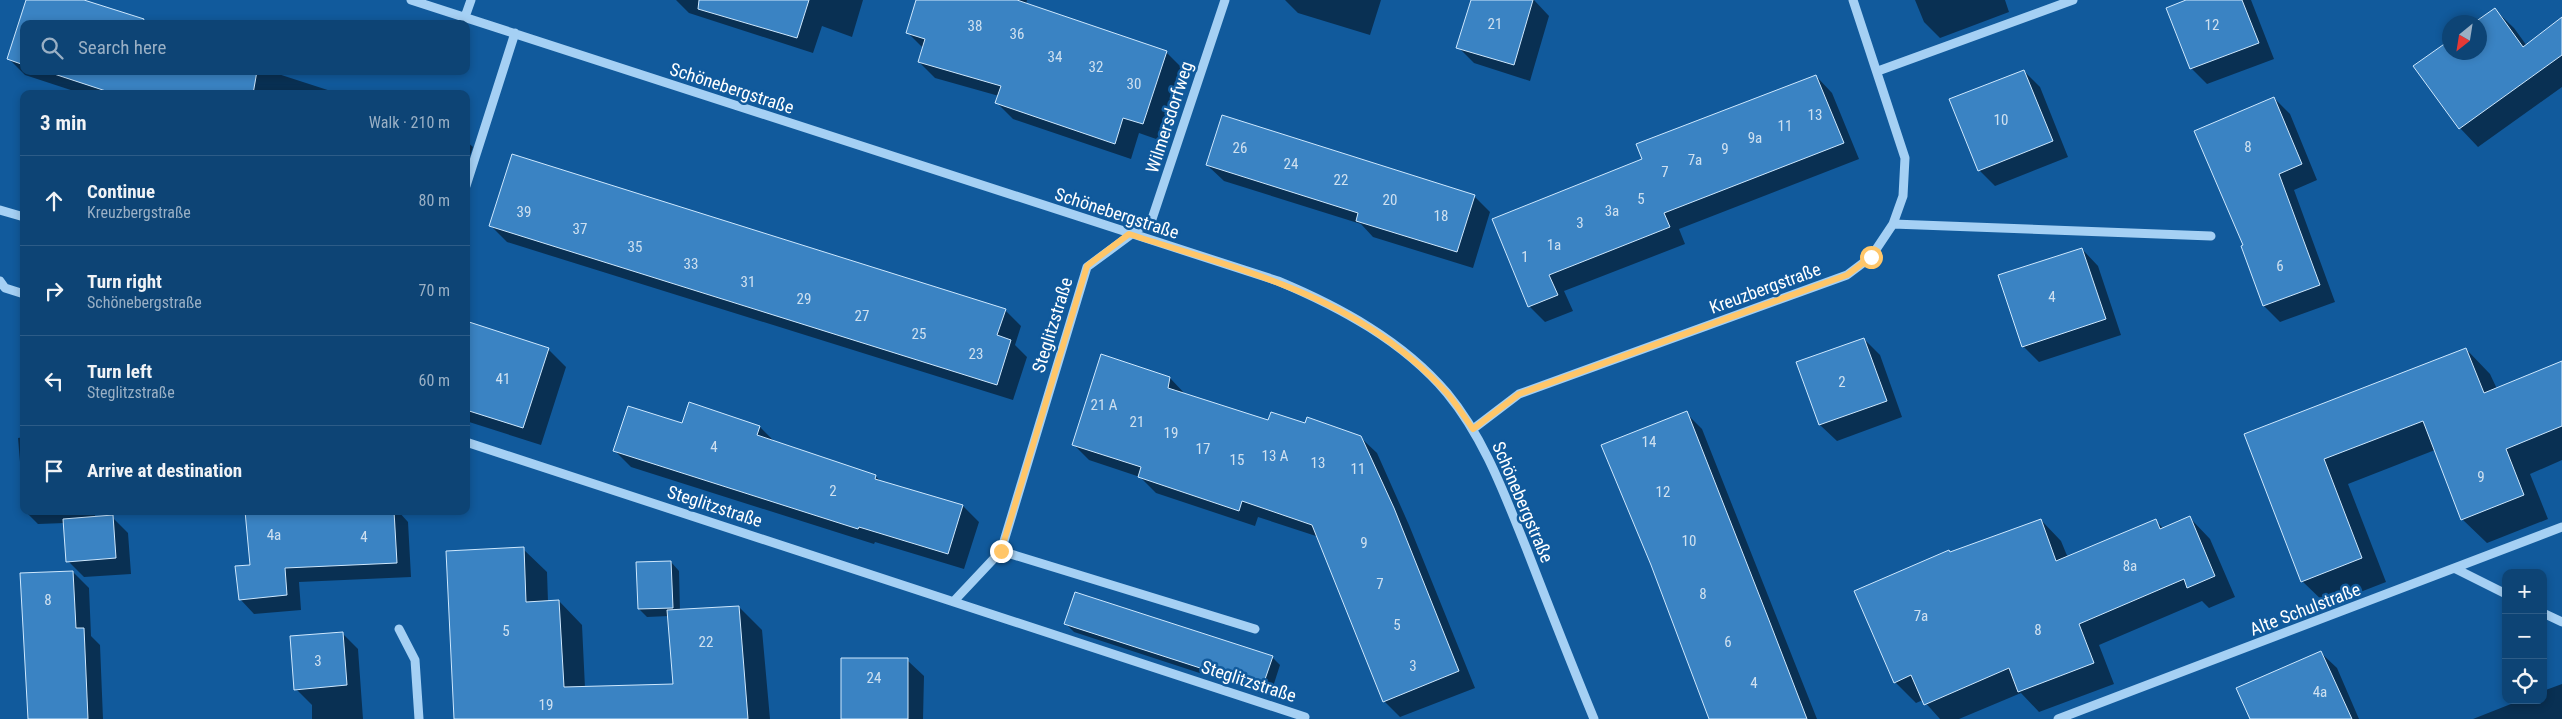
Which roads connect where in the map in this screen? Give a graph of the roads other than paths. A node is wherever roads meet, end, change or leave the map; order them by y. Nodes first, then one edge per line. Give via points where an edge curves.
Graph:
1 (411, 0) edge
2 (471, 0) edge
3 (1225, 0) edge
4 (1853, 0) edge
5 (2073, 0) edge
6 (466, 17) junction
7 (515, 33) junction
8 (1878, 71) junction
9 (470, 174) edge
10 (0, 210) edge
11 (20, 216) edge
12 (1893, 224) junction
13 (1129, 234) junction
14 (2211, 236) dead end
15 (0, 281) edge
16 (20, 293) edge
17 (1473, 429) junction
18 (470, 443) edge
19 (2562, 527) edge
20 (1001, 551) junction
21 (2456, 569) junction
22 (2502, 592) edge
23 (954, 601) junction
24 (2545, 614) edge
25 (2562, 622) edge
26 (399, 629) dead end
27 (1255, 629) dead end
28 (1306, 717) dead end
29 (419, 719) edge
30 (1594, 719) edge
31 (2058, 719) edge

1 - 6 street, Schönebergstraße
2 - 6 street
3 - 13 street, Wilmersdorfweg via 1152,219
4 - 8 street, Kreuzbergstraße
5 - 8 street
6 - 7 street, Schönebergstraße
7 - 9 street
7 - 13 street, Schönebergstraße
8 - 12 street, Kreuzbergstraße via 1905,158 1903,196
10 - 11 street
12 - 14 street
12 - 17 street, Kreuzbergstraße via 1871,257 1847,275 1519,394
13 - 17 street, Schönebergstraße via 1278,281 1324,300 1376,330 1412,360 1446,392
13 - 20 street, Steglitzstraße via 1087,266
15 - 16 street via 5,288
17 - 30 street, Schönebergstraße via 1496,472
18 - 23 street, Steglitzstraße
19 - 21 street, Alte Schulstraße
20 - 23 street, Steglitzstraße
20 - 27 street
21 - 22 street
21 - 31 street, Alte Schulstraße
23 - 28 street, Steglitzstraße
24 - 25 street
26 - 29 street via 415,660

